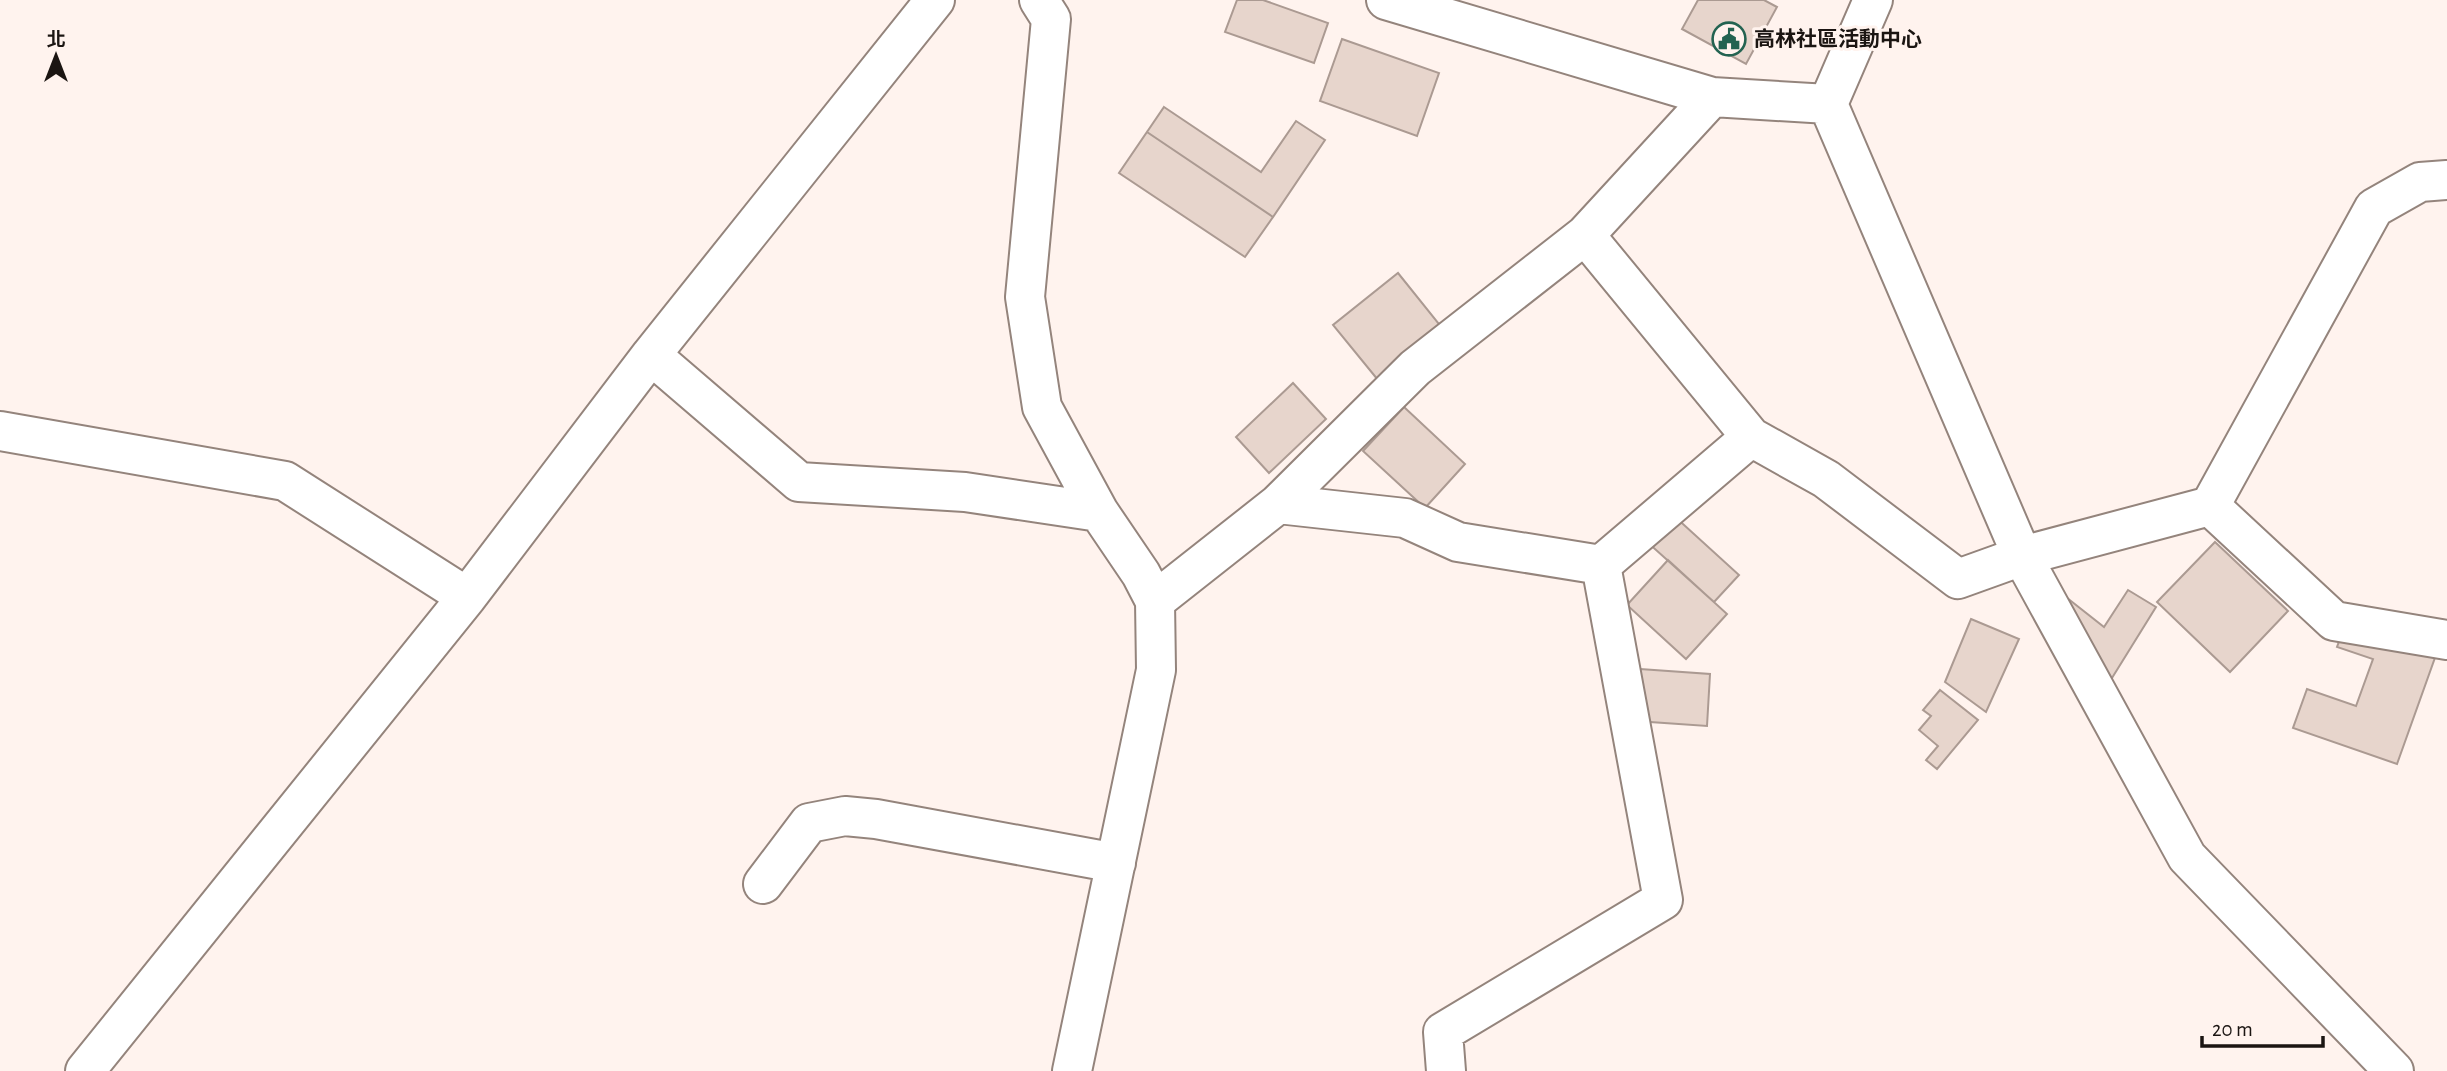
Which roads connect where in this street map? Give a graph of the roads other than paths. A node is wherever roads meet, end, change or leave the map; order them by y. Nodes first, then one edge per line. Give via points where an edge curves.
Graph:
1 (934, 0) edge
2 (1039, 0) edge
3 (1386, 0) edge
4 (1873, 0) edge
5 (1712, 97) junction
6 (1828, 104) junction
7 (2447, 180) edge
8 (1585, 235) junction
9 (651, 355) junction
10 (0, 431) edge
11 (1751, 437) junction
12 (1278, 504) junction
13 (2210, 506) junction
14 (1099, 512) junction
15 (2022, 556) junction
16 (1601, 565) junction
17 (467, 597) junction
18 (1154, 601) junction
19 (2447, 640) edge
20 (1116, 863) junction
21 (763, 884) dead end
22 (85, 1071) edge
23 (1072, 1071) edge
24 (1446, 1071) edge
25 (2394, 1071) edge

1 - 9 street
2 - 14 street via 1051,19 1025,297 1042,407
3 - 5 street
4 - 6 street
5 - 6 street
5 - 8 street
6 - 15 street
7 - 13 street via 2420,182 2374,208
8 - 11 street
8 - 12 street via 1415,368
9 - 14 street via 800,482 965,492
9 - 17 street
10 - 17 street via 285,481
11 - 15 street via 1826,479 1958,579
11 - 16 street
12 - 16 street via 1405,518 1458,542
12 - 18 street
13 - 15 street
13 - 19 street via 2334,621
14 - 18 street
15 - 25 street via 2187,857
16 - 24 street via 1663,900 1443,1032
17 - 22 street
18 - 20 street via 1156,670
20 - 21 street via 845,816 809,824
20 - 23 street

